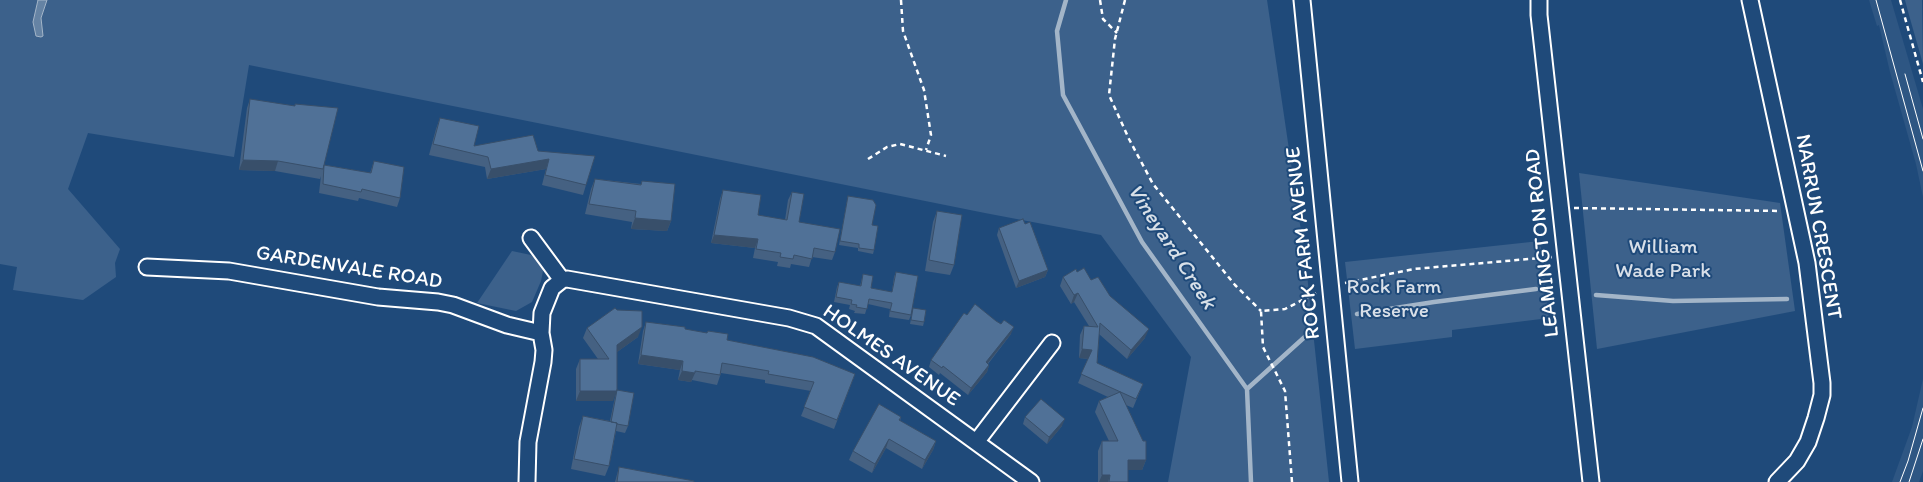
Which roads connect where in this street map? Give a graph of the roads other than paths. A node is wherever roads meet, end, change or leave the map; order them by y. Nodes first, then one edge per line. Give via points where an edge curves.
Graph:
1 (1302, 0) edge
2 (1539, 0) edge
3 (1750, 0) edge
4 (531, 238) dead end
5 (147, 268) dead end
6 (562, 280) junction
7 (541, 333) junction
8 (1052, 343) dead end
9 (977, 441) junction
10 (527, 482) edge
11 (1031, 482) edge
12 (1350, 482) edge
13 (1590, 482) edge
14 (1777, 482) edge

1 - 12 street, ROCK FARM AVENUE
2 - 13 street, LEAMINGTON ROAD
3 - 14 street, NARRUN CRESCENT via 1808,263 1822,396 1808,442 1797,461
4 - 6 street
5 - 7 street, GARDENVALE ROAD via 229,271 378,297 438,302
6 - 7 street via 548,294 542,313
6 - 9 street, HOLMES AVENUE via 572,279 803,321 829,334
7 - 10 street via 543,362 528,442
8 - 9 street
9 - 11 street, HOLMES AVENUE

